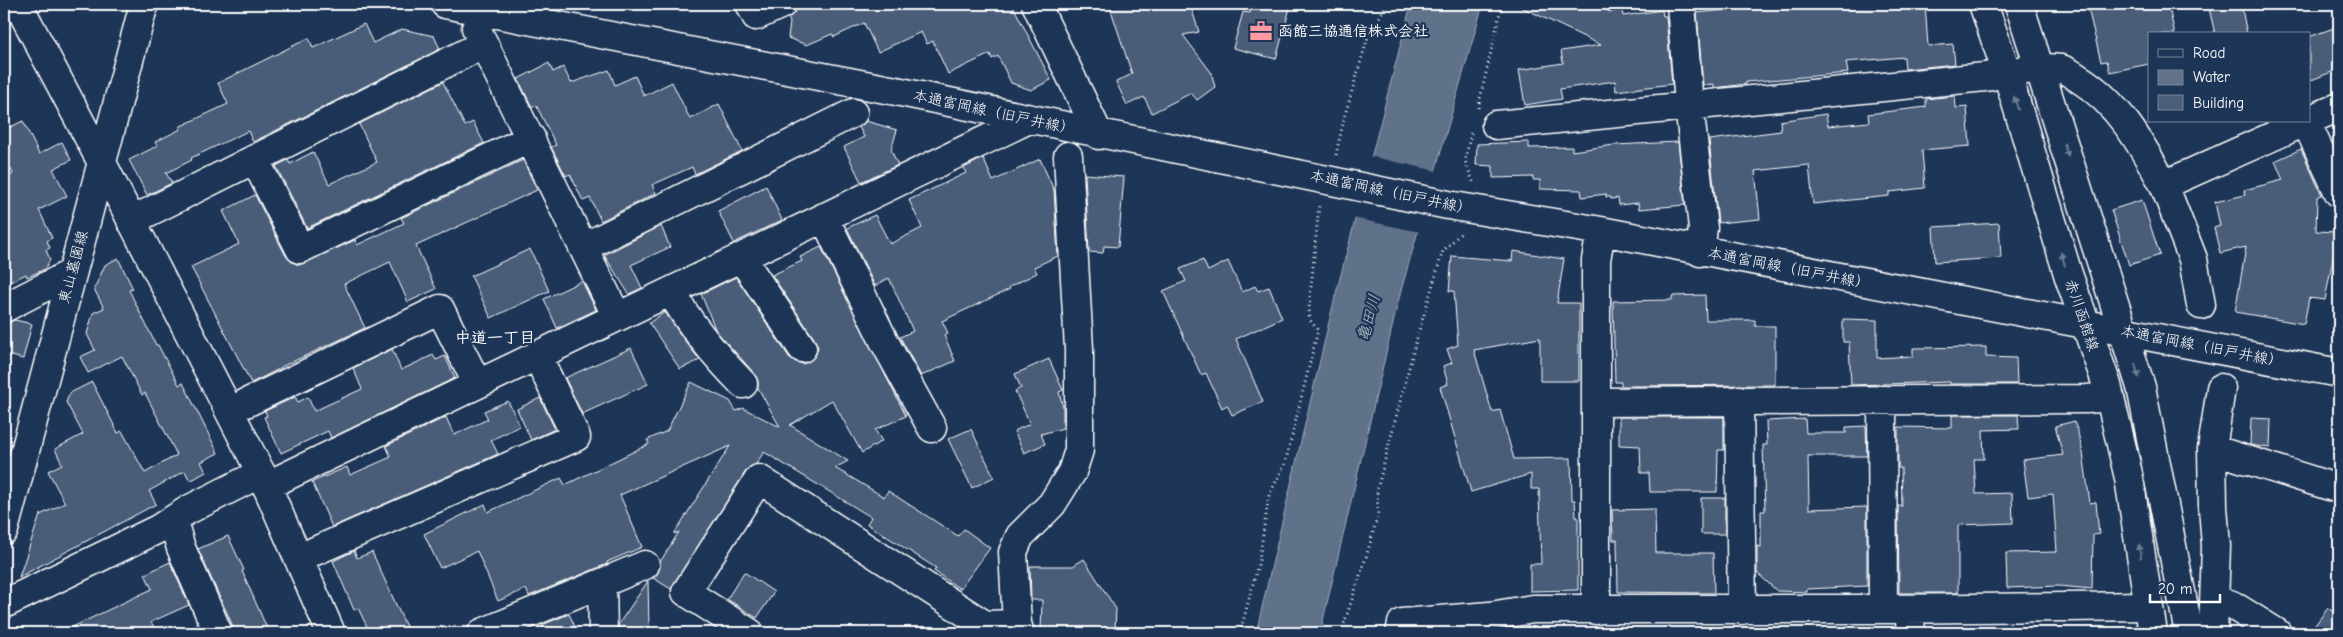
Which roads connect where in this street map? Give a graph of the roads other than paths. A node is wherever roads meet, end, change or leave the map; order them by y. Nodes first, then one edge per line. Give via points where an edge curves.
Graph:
1 (18, 4) edge
2 (144, 4) edge
3 (750, 4) edge
4 (782, 4) edge
5 (1036, 4) edge
6 (1681, 4) edge
7 (1983, 4) edge
8 (2019, 4) edge
9 (458, 5) edge
10 (484, 44) junction
11 (2041, 70) junction
12 (2007, 73) junction
13 (1689, 104) junction
14 (2339, 107) edge
15 (853, 113) dead end
16 (1029, 119) junction
17 (2310, 120) edge
18 (1482, 122) road end
19 (2305, 122) edge
20 (2307, 122) edge
21 (1099, 135) junction
22 (531, 138) junction
23 (1068, 156) dead end
24 (255, 160) junction
25 (101, 162) junction
26 (2164, 185) junction
27 (2339, 193) edge
28 (824, 217) junction
29 (132, 221) junction
30 (1601, 231) junction
31 (584, 247) junction
32 (1700, 252) junction
33 (739, 258) junction
34 (70, 274) junction
35 (671, 291) junction
36 (2201, 305) dead end
37 (4, 308) edge
38 (617, 316) junction
39 (2086, 324) junction
40 (2125, 331) junction
41 (802, 348) dead end
42 (537, 355) junction
43 (2339, 373) edge
44 (477, 383) junction
45 (743, 384) dead end
46 (2221, 388) dead end
47 (2110, 397) junction
48 (1739, 400) junction
49 (1882, 400) junction
50 (1597, 402) junction
51 (246, 403) dead end
52 (932, 428) dead end
53 (2212, 449) junction
54 (15, 452) edge
55 (263, 480) junction
56 (2339, 489) edge
57 (173, 521) junction
58 (4, 530) edge
59 (315, 551) dead end
60 (645, 565) dead end
61 (602, 583) junction
62 (2215, 599) junction
63 (4, 604) edge
64 (2148, 606) junction
65 (1596, 610) junction
66 (1742, 610) junction
67 (1901, 617) edge
68 (1643, 621) edge
69 (1493, 625) edge
70 (1018, 628) edge
71 (984, 629) edge
72 (218, 633) edge
73 (332, 633) edge
74 (482, 633) edge
75 (603, 633) edge
76 (750, 633) edge
77 (1400, 633) edge
78 (2153, 633) edge
79 (2189, 633) edge
80 (2213, 633) edge
81 (2277, 633) edge

1 - 25 street
2 - 25 street, 東山墓園線
3 - 4 street via 756,16
5 - 21 street
6 - 13 street
7 - 12 street, 赤川函館線
8 - 11 street
9 - 10 street
9 - 16 street, 本通富岡線（旧戸井線）
10 - 22 street
10 - 24 street via 265,152
11 - 12 street
11 - 26 street via 2063,69 2102,97 2143,147
11 -> 40 street
12 - 13 street
39 -> 12 street, 赤川函館線
13 - 18 street
13 - 32 street via 1702,228
14 - 17 street
15 - 31 street
16 - 21 street, 本通富岡線（旧戸井線）
16 - 28 street
19 - 26 street
20 - 27 street
21 - 30 street, 本通富岡線（旧戸井線） via 1337,169 1448,205
22 - 24 street via 300,249
22 - 31 street
23 - 70 street via 1079,349 1078,450 1072,472 1052,504 1020,536 1013,552
24 - 29 street
25 - 29 street
25 - 34 street, 東山墓園線
26 - 36 street via 2193,259
28 - 33 street
28 - 52 street via 885,343
29 - 55 street
30 - 32 street, 本通富岡線（旧戸井線）
30 - 50 street via 1596,260
31 - 38 street
32 - 39 street, 本通富岡線（旧戸井線）
33 - 35 street
33 - 41 street
34 - 37 street
34 - 54 street, 東山墓園線
35 - 38 street
35 - 45 street via 714,354
38 - 42 street
39 - 40 street, 本通富岡線（旧戸井線）
39 - 47 street, 赤川函館線
40 - 43 street, 本通富岡線（旧戸井線）
40 -> 79 street via 2142,387
42 - 44 street
42 - 59 street via 576,436
44 - 51 street via 440,309
44 - 55 street
46 - 53 street
47 - 49 street
64 -> 47 street, 赤川函館線 via 2129,478
48 - 49 street
48 - 50 street
48 - 66 street
49 - 67 street
50 - 65 street
53 - 56 street
53 - 62 street
54 - 58 street, 東山墓園線
55 - 57 street via 188,510
55 - 73 street
57 - 63 street
57 - 72 street via 180,548
60 - 61 street
61 - 74 street
61 - 75 street
62 - 80 street
62 - 81 street via 2232,605
64 - 67 street
64 - 78 street, 赤川函館線
65 - 68 street
65 - 69 street via 1533,609
66 - 67 street
66 - 68 street
69 - 77 street via 1402,624
70 - 71 street
71 - 76 street via 759,478 686,592

